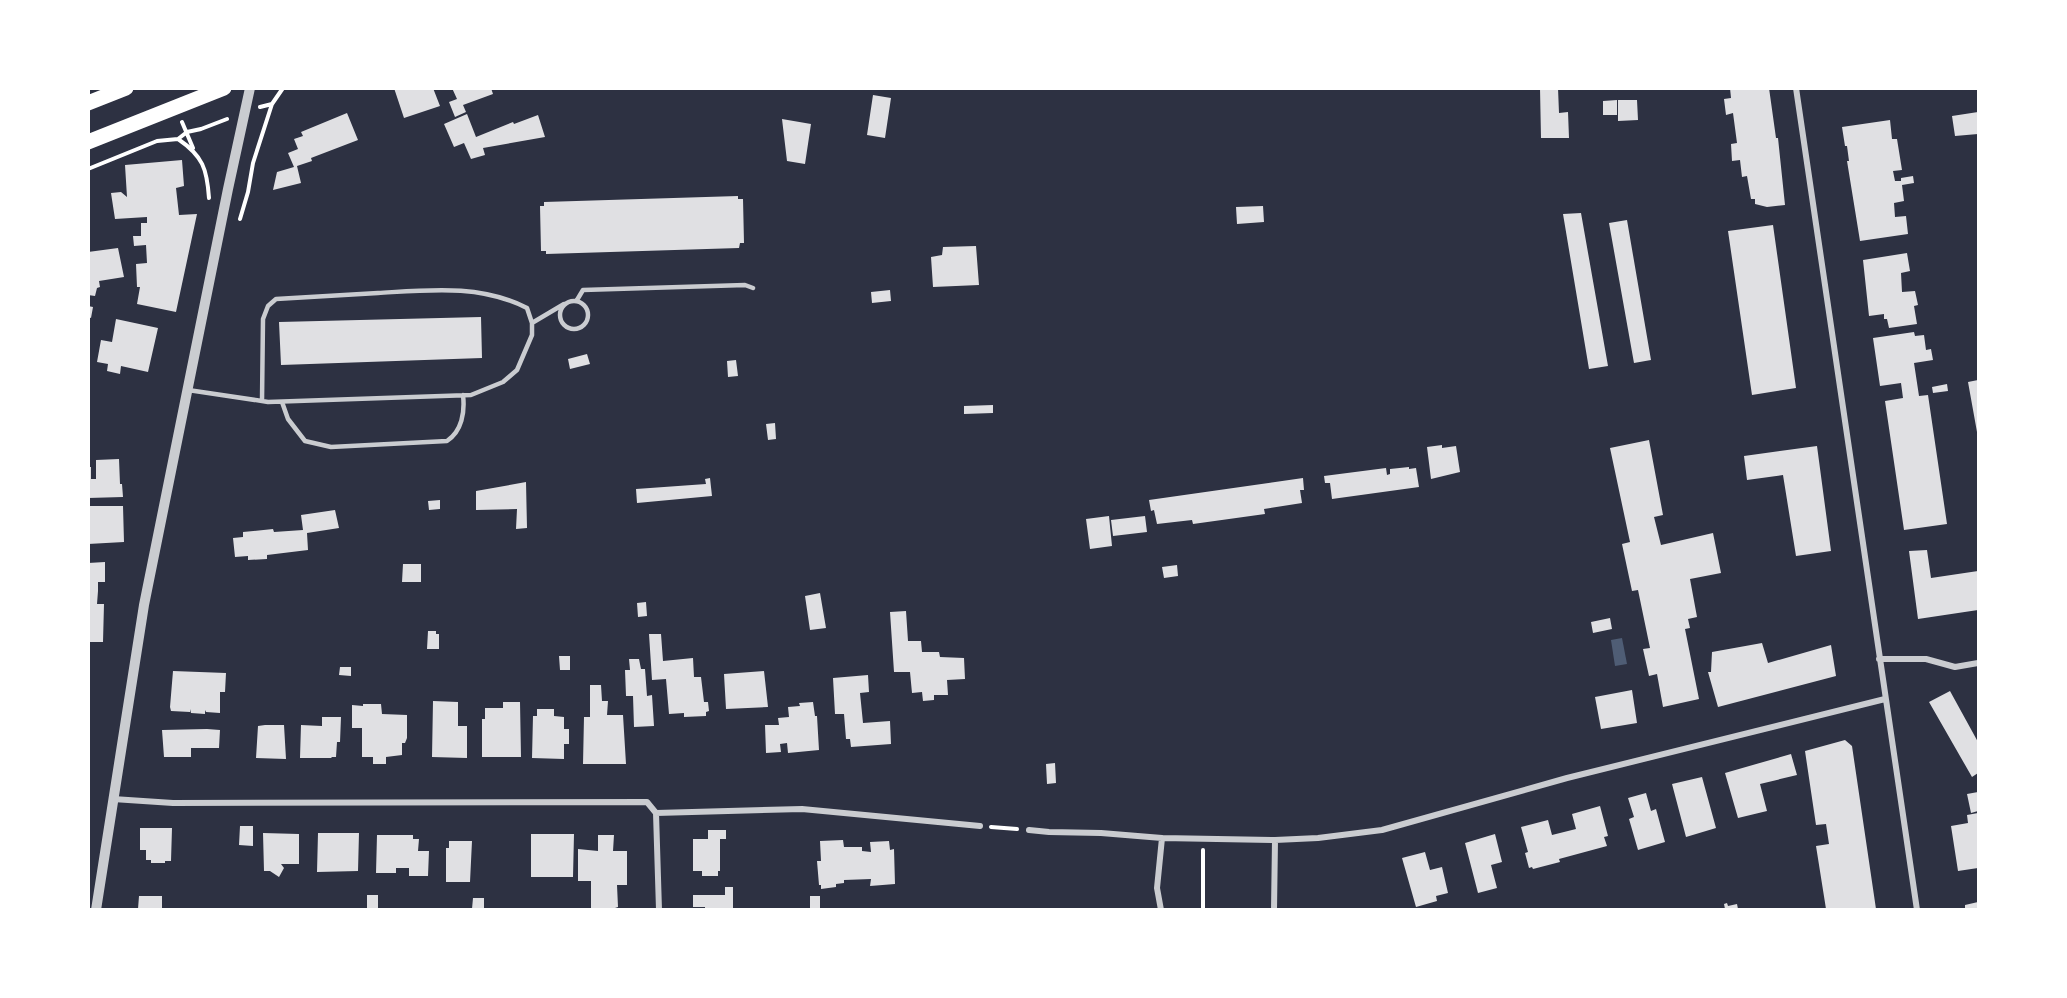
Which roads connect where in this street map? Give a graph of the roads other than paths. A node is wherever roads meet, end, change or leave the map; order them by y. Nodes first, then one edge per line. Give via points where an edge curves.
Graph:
1 (126, 88) edge
2 (224, 88) edge
3 (250, 88) edge
4 (1796, 88) edge
5 (88, 103) edge
6 (88, 142) edge
7 (753, 288) dead end
8 (577, 300) junction
9 (567, 302) junction
10 (532, 323) junction
11 (188, 390) junction
12 (463, 395) junction
13 (262, 401) junction
14 (282, 402) junction
15 (1879, 659) junction
16 (1978, 663) edge
17 (1885, 699) junction
18 (113, 799) junction
19 (656, 813) junction
20 (980, 826) road end
21 (1029, 830) road end
22 (1162, 838) junction
23 (1275, 840) junction
24 (96, 909) edge
25 (659, 909) edge
26 (1161, 909) edge
27 (1274, 909) edge
28 (1917, 909) edge

1 - 5 main road
2 - 6 main road
3 - 11 street
4 - 15 street
7 - 8 lane via 745,285 583,290
8 - 9 lane
8 - 9 lane via 587,308 589,317 575,329 560,318
9 - 10 lane
10 - 12 lane via 532,335 517,370 503,382
10 - 13 lane via 527,308 484,292 440,289 276,299 263,319
11 - 13 lane
11 - 18 street via 144,604
12 - 14 lane
12 - 14 lane via 462,419 455,436 447,441 331,447 306,441 299,435
13 - 14 lane
15 - 16 street via 1926,658 1955,667
15 - 17 street
17 - 23 street via 1567,778 1382,830
17 - 28 street
18 - 19 street via 173,803 648,802
18 - 24 street
19 - 20 street via 802,809
19 - 25 street
21 - 22 street
22 - 23 street
22 - 26 street via 1157,888
23 - 27 street

